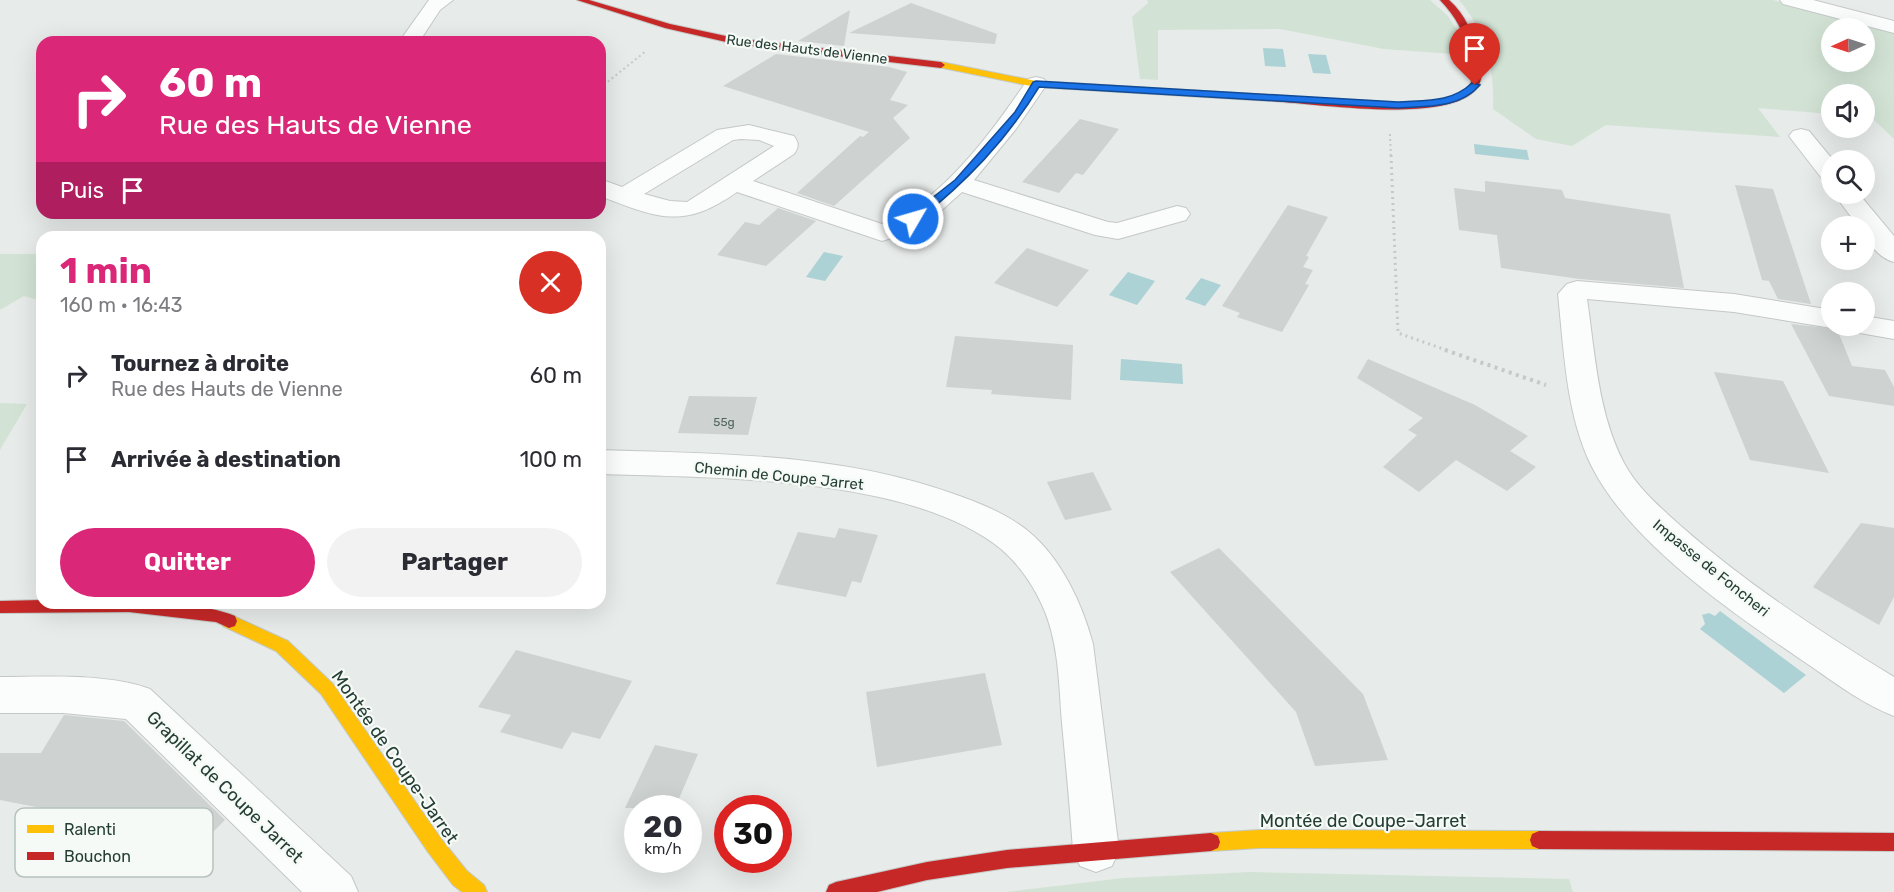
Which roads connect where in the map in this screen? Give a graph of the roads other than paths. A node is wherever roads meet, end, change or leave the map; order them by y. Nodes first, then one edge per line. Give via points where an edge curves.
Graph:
1 (443, 0) edge
2 (581, 0) edge
3 (1444, 0) edge
4 (1790, 0) edge
5 (1894, 27) edge
6 (413, 36) edge
7 (1036, 84) junction
8 (1801, 136) dead end
9 (1821, 161) edge
10 (734, 183) junction
11 (958, 183) junction
12 (606, 189) edge
13 (624, 196) junction
14 (1854, 204) edge
15 (1177, 214) dead end
16 (1894, 254) edge
17 (1821, 317) edge
18 (1875, 327) edge
19 (1894, 330) edge
20 (606, 462) edge
21 (0, 607) edge
22 (36, 607) edge
23 (155, 609) edge
24 (0, 695) edge
25 (1894, 698) edge
26 (1894, 842) edge
27 (1096, 850) junction
28 (335, 892) edge
29 (477, 892) edge
30 (836, 892) edge

1 - 6 street via 433,6
2 - 7 street, Rue des Hauts de Vienne via 674,28 759,45 952,66
3 - 7 street, Rue des Hauts de Vienne via 1454,7 1469,30 1478,73 1475,85 1451,101 1398,105
4 - 5 street
7 - 11 street via 1018,113
8 - 9 street
10 - 11 street via 882,233 897,231
10 - 13 street via 691,209 678,210
10 - 13 street via 786,149 786,141 741,129
11 - 15 street via 1118,231
12 - 13 street
14 - 16 street
17 - 25 street, Impasse de Foncheri via 1734,303 1598,290 1577,290 1572,294 1583,376 1600,445 1608,467 1628,496 1709,571 1799,637
18 - 19 street
20 - 27 street, Chemin de Coupe Jarret via 763,471 899,489 937,500 1009,536 1036,565 1059,600 1074,649
21 - 22 street, Montée de Coupe-Jarret
23 - 29 street, Montée de Coupe-Jarret via 217,616 282,646 327,689 435,846 460,879
24 - 28 street, Grapillat de Coupe Jarret via 63,695 136,702
26 - 27 street, Montée de Coupe-Jarret via 1259,839
27 - 30 street, Montée de Coupe-Jarret via 927,871

